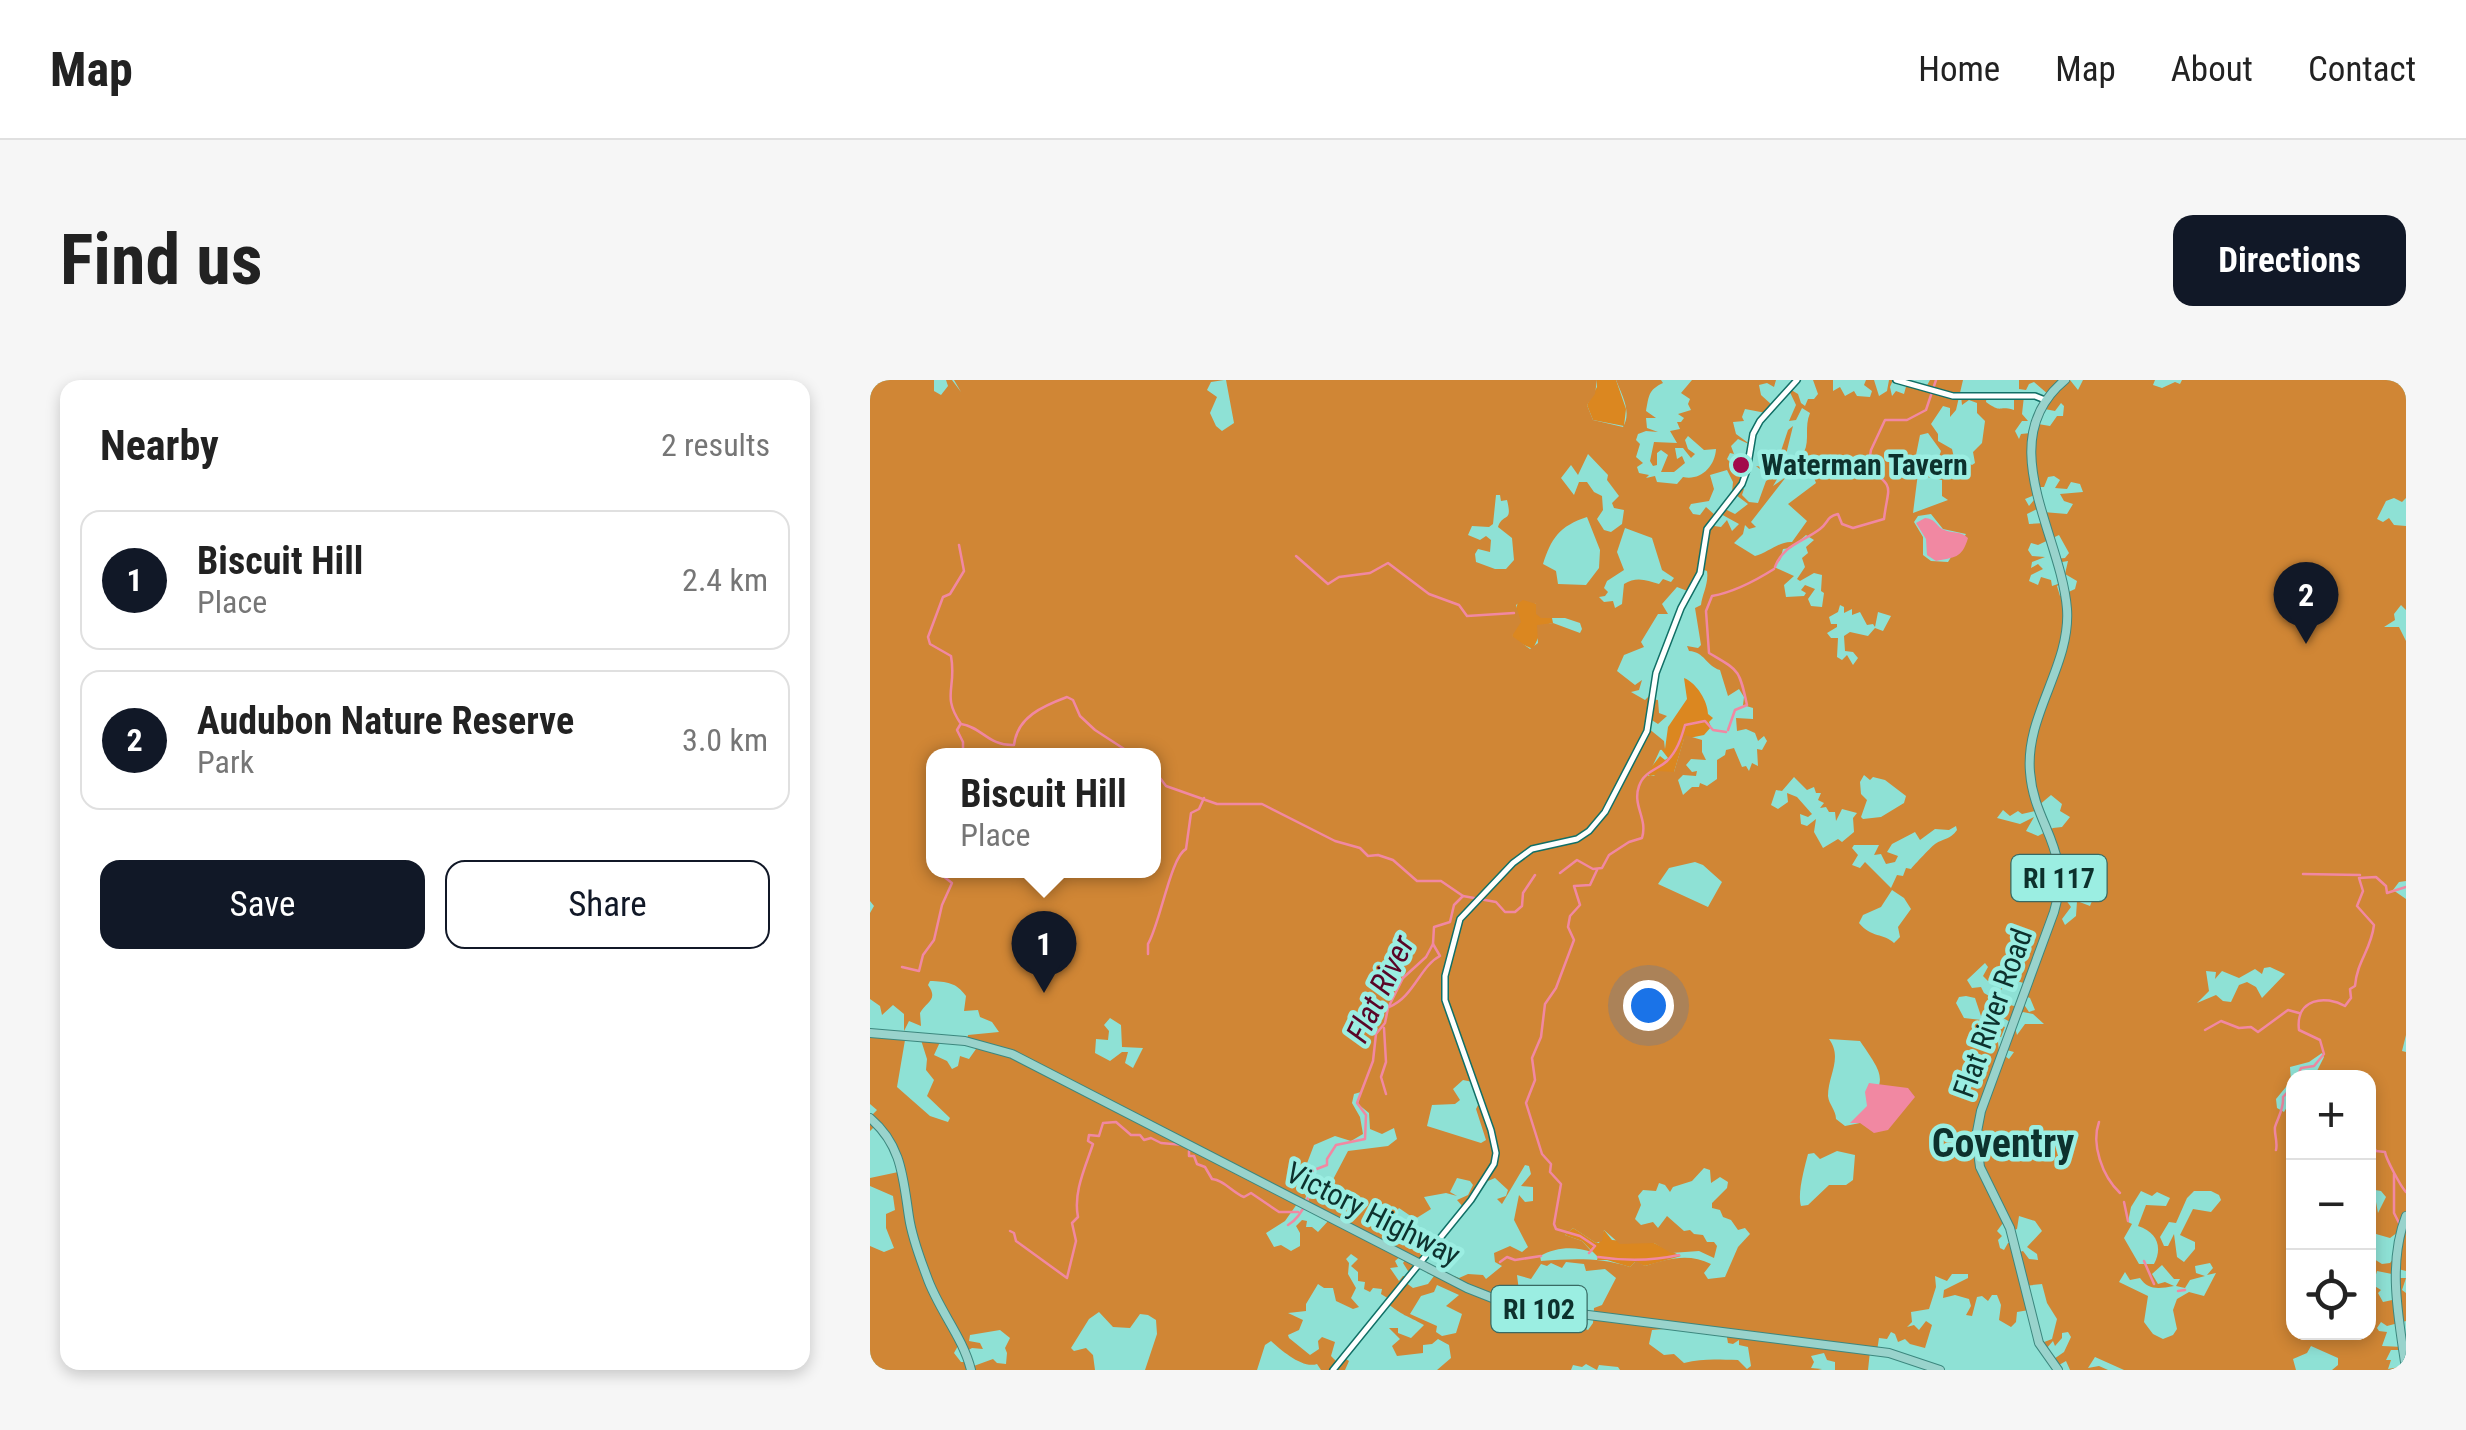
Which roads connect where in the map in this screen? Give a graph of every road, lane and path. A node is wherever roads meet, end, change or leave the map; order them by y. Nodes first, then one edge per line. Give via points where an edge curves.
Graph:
1 (1896, 380) edge
2 (2065, 380) edge
3 (1792, 382) edge
4 (2046, 400) junction
5 (870, 1033) edge
6 (870, 1118) edge
7 (2406, 1216) edge
8 (1420, 1264) junction
9 (2406, 1368) edge
10 (971, 1370) edge
11 (1333, 1370) edge
12 (1940, 1370) edge
13 (2058, 1370) edge

1 - 4 street via 1952,396
2 - 4 main road, Flat River Road / RI 117
3 - 8 street via 1758,425 1745,477 1705,533 1700,573 1655,676 1647,732 1607,808 1579,838 1531,850 1510,865 1460,919 1445,976 1446,1004 1495,1160
4 - 13 main road, Flat River Road / RI 117 via 2032,431 2030,461 2066,621 2029,767 2056,846 2059,882 1976,1142 1984,1181 2010,1230 2036,1338
5 - 8 main road, Victory Highway / RI 102 via 965,1040 1006,1052
6 - 10 main road via 896,1149 916,1247
7 - 9 main road via 2396,1290
8 - 11 street
8 - 12 main road, Victory Highway / RI 102 via 1514,1305 1889,1353

